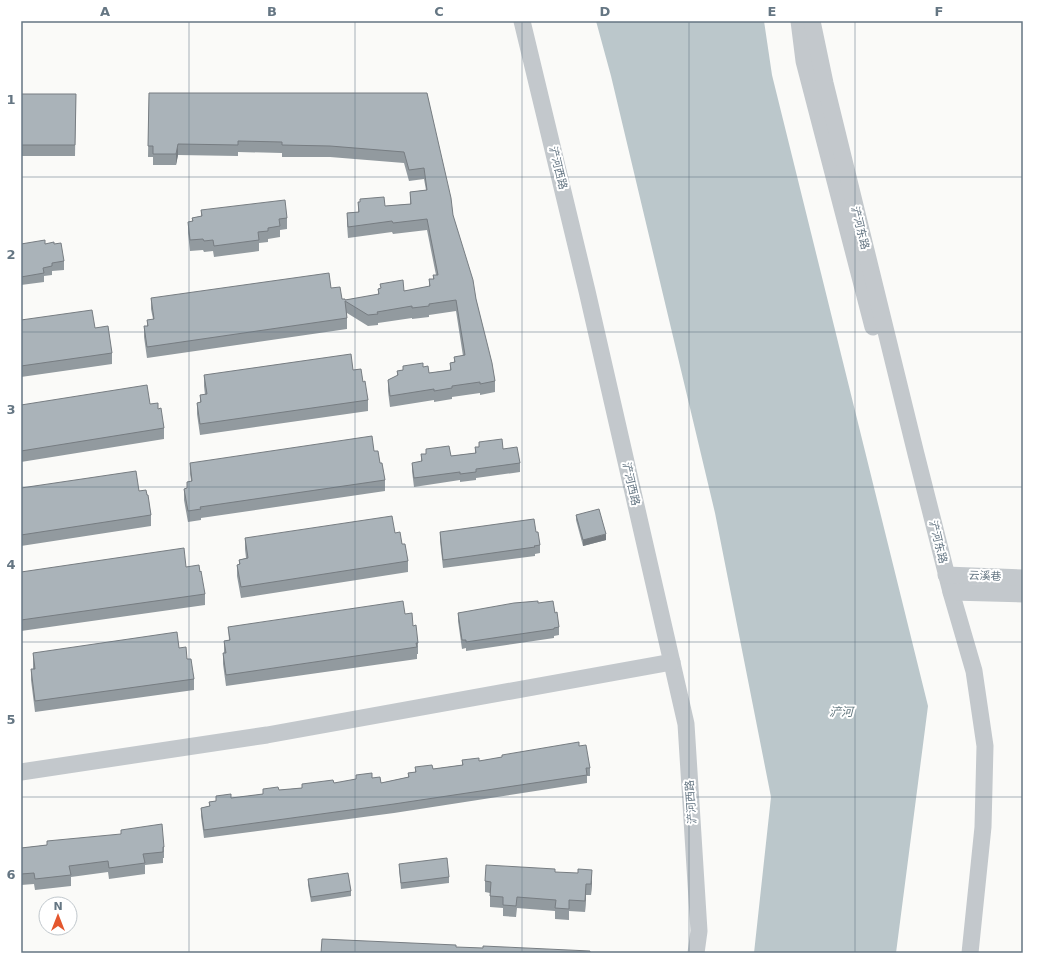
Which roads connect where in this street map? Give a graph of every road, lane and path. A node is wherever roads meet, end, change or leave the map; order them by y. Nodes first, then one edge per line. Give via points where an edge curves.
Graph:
1 (522, 21) edge
2 (799, 21) edge
3 (812, 21) edge
4 (946, 575) junction
5 (1023, 578) edge
6 (951, 592) junction
7 (1023, 594) edge
8 (672, 662) junction
9 (21, 772) edge
10 (696, 953) edge
11 (970, 953) edge

1 - 8 street, 浐河西路
2 - 4 street, 浐河东路 via 806,68 931,552
3 - 4 street, 浐河东路 via 830,106
4 - 5 street, 云溪巷
4 - 6 street
6 - 7 street, 云溪巷
6 - 11 street via 974,671 985,746 983,827
8 - 9 street via 267,735
8 - 10 street, 浐河西路 via 686,724 699,931

